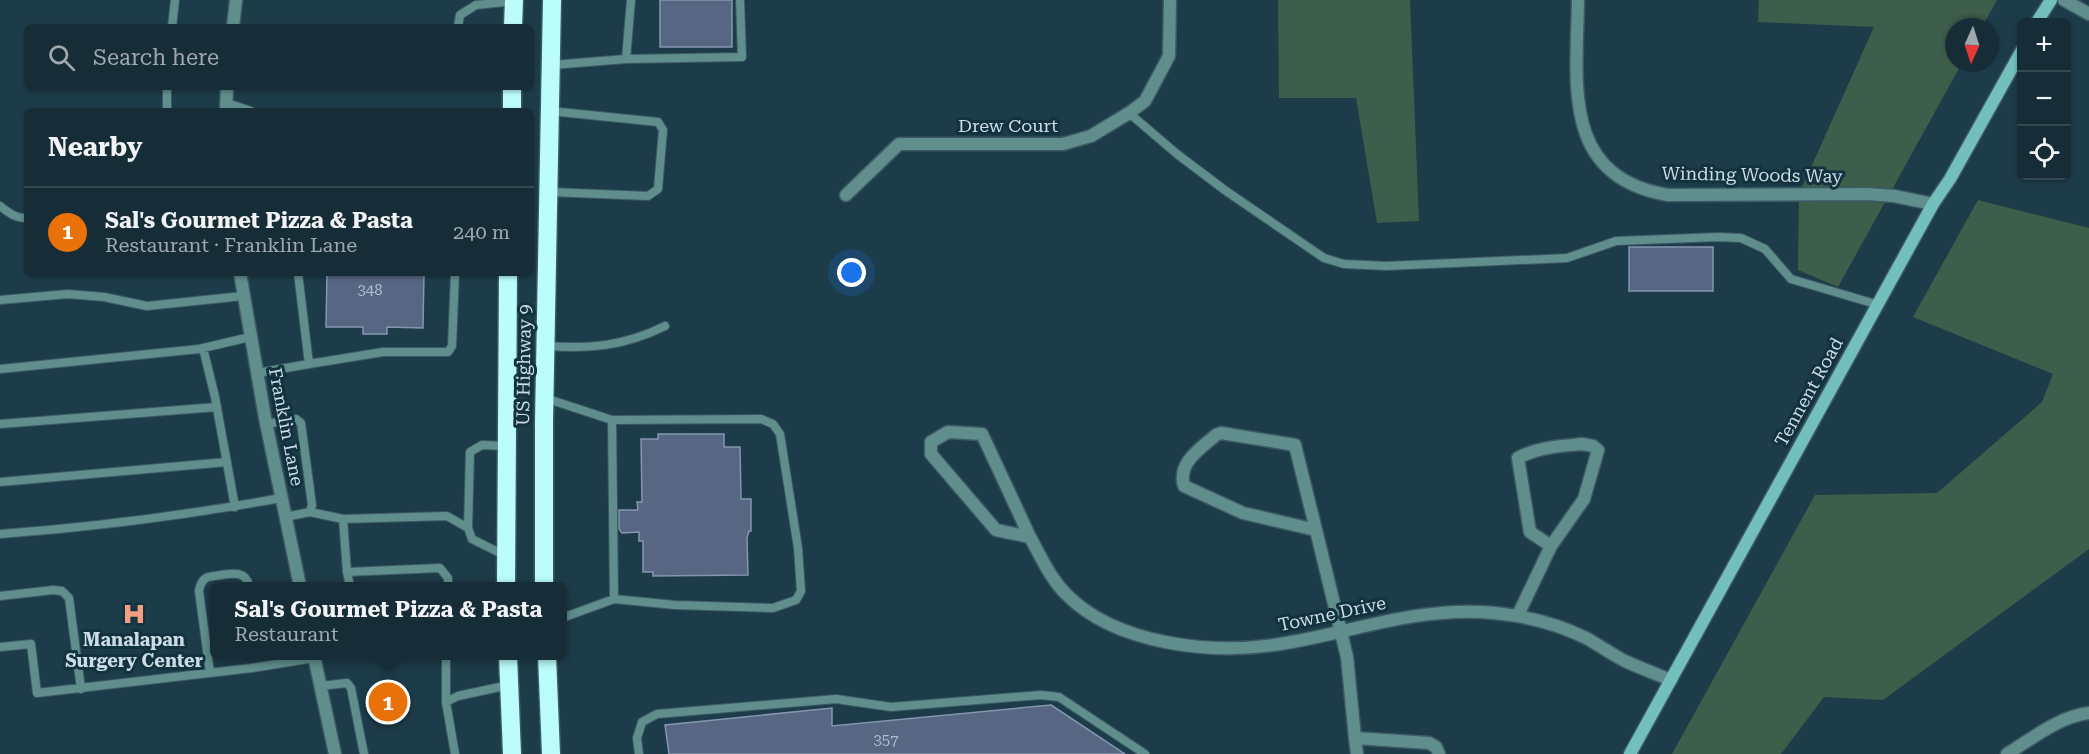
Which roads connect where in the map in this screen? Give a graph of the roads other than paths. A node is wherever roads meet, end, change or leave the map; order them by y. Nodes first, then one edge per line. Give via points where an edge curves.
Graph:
1 (175, 0) edge
2 (236, 0) edge
3 (552, 0) edge
4 (631, 0) edge
5 (740, 0) edge
6 (1170, 0) edge
7 (1578, 0) edge
8 (2051, 0) edge
9 (2064, 0) edge
10 (514, 1) edge
11 (2089, 14) edge
12 (2040, 18) edge
13 (172, 24) edge
14 (232, 24) edge
15 (458, 24) edge
16 (513, 24) edge
17 (626, 59) junction
18 (2017, 59) edge
19 (551, 66) junction
20 (167, 90) edge
21 (227, 90) edge
22 (512, 90) edge
23 (227, 107) edge
24 (167, 108) edge
25 (512, 108) edge
26 (550, 111) junction
27 (1129, 113) junction
28 (548, 192) junction
29 (846, 195) dead end
30 (1934, 204) junction
31 (0, 206) edge
32 (24, 218) edge
33 (240, 276) edge
34 (298, 276) edge
35 (455, 276) edge
36 (508, 276) edge
37 (243, 296) junction
38 (0, 300) edge
39 (1878, 305) junction
40 (665, 326) dead end
41 (250, 337) junction
42 (545, 346) junction
43 (203, 348) junction
44 (309, 364) junction
45 (0, 369) edge
46 (257, 373) junction
47 (544, 398) junction
48 (217, 406) junction
49 (612, 420) junction
50 (0, 424) edge
51 (266, 424) junction
52 (506, 446) junction
53 (227, 462) junction
54 (0, 482) edge
55 (281, 498) junction
56 (235, 507) junction
57 (310, 512) junction
58 (285, 516) junction
59 (343, 519) junction
60 (468, 528) junction
61 (1317, 530) junction
62 (0, 534) edge
63 (1030, 537) junction
64 (1551, 546) junction
65 (506, 556) junction
66 (347, 572) junction
67 (248, 582) edge
68 (299, 582) edge
69 (349, 582) edge
70 (448, 582) edge
71 (506, 582) edge
72 (544, 582) edge
73 (0, 597) edge
74 (614, 599) junction
75 (1518, 615) junction
76 (567, 616) edge
77 (1341, 631) junction
78 (0, 647) edge
79 (259, 660) edge
80 (298, 660) edge
81 (315, 660) edge
82 (447, 660) edge
83 (508, 660) edge
84 (547, 660) edge
85 (260, 667) junction
86 (210, 673) junction
87 (1671, 680) junction
88 (509, 685) junction
89 (320, 686) junction
90 (81, 689) junction
91 (446, 702) junction
92 (2089, 713) edge
93 (1356, 738) junction
94 (335, 754) edge
95 (364, 754) edge
96 (455, 754) edge
97 (512, 754) edge
98 (551, 754) edge
99 (639, 754) edge
100 (1145, 754) edge
101 (1357, 754) edge
102 (1439, 754) edge
103 (1630, 754) edge
104 (2007, 754) edge

1 - 13 lane
2 - 14 street
3 - 19 highway, US Highway 9
4 - 17 lane
5 - 17 lane via 742,57
6 - 27 street, Drew Court via 1169,56 1145,101
7 - 30 street, Winding Woods Way via 1576,92 1583,130 1600,159 1635,186 1668,195 1868,194
8 - 12 street
9 - 11 street
10 - 15 lane via 476,5 460,15
10 - 16 highway
17 - 19 lane
18 - 30 street, Tennent Road
19 - 26 highway, US Highway 9
20 - 24 lane
21 - 23 street
22 - 25 highway
26 - 28 highway, US Highway 9
26 - 28 lane via 658,122 663,130 658,189 648,196
27 - 29 street, Drew Court via 1091,136 1063,144 898,144
27 - 39 lane via 1226,191 1324,258 1344,264 1386,266 1567,258 1616,241 1741,238 1765,249 1791,279
28 - 42 highway, US Highway 9
30 - 39 street, Tennent Road
31 - 32 lane
33 - 37 street, Franklin Lane
34 - 44 lane
35 - 44 lane via 452,346 448,352 383,352
36 - 52 highway, US Highway 9
37 - 38 lane via 147,306 69,294
37 - 41 street, Franklin Lane
39 - 87 street, Tennent Road
40 - 42 lane via 645,336 595,347
41 - 43 lane
41 - 46 street, Franklin Lane
42 - 47 highway, US Highway 9
43 - 45 lane
43 - 48 lane
44 - 46 lane
46 - 51 street, Franklin Lane
47 - 49 lane
47 - 72 highway, US Highway 9
48 - 50 lane
48 - 53 lane
49 - 74 lane
49 - 74 lane via 761,419 773,424 780,434 801,591 796,600 773,608
51 - 55 street, Franklin Lane
51 - 57 lane via 296,419 301,423
52 - 60 lane via 482,445 470,452
52 - 65 highway, US Highway 9
53 - 54 lane
53 - 56 lane
55 - 56 lane
55 - 58 street, Franklin Lane
56 - 62 lane
57 - 58 lane
57 - 59 lane
58 - 68 street, Franklin Lane
59 - 60 lane via 447,516
59 - 66 lane
60 - 65 lane via 472,539
61 - 61 street via 1243,513 1194,491 1185,486 1182,478 1188,460 1221,433 1295,445
61 - 77 street
63 - 63 street, Towne Drive via 996,530 931,454 931,442 948,432 982,434
63 - 77 street, Towne Drive via 1053,578 1079,606 1106,622 1147,637 1200,646 1256,647
64 - 64 street via 1530,532 1518,458 1561,446 1593,446 1598,450 1584,499
64 - 75 street
65 - 71 highway, US Highway 9
66 - 69 lane
66 - 70 lane via 440,568
67 - 86 lane via 234,573 205,578 200,584
73 - 90 lane via 53,590 62,591 69,598
74 - 76 lane
75 - 77 street, Towne Drive via 1443,612
75 - 87 street, Towne Drive via 1580,635 1623,660
77 - 93 street
78 - 90 lane via 31,644 37,693
79 - 85 lane
80 - 85 lane
81 - 89 street
82 - 91 lane
83 - 88 highway
84 - 98 highway
85 - 86 lane
86 - 90 lane
87 - 103 street, Tennent Road
88 - 91 lane
88 - 97 highway
89 - 94 street
89 - 95 lane via 346,683 351,688
91 - 96 lane
92 - 104 street via 2056,723
93 - 101 street
93 - 102 street via 1429,743
99 - 100 lane via 637,738 642,722 657,714 836,699 891,707 1041,695 1059,697

